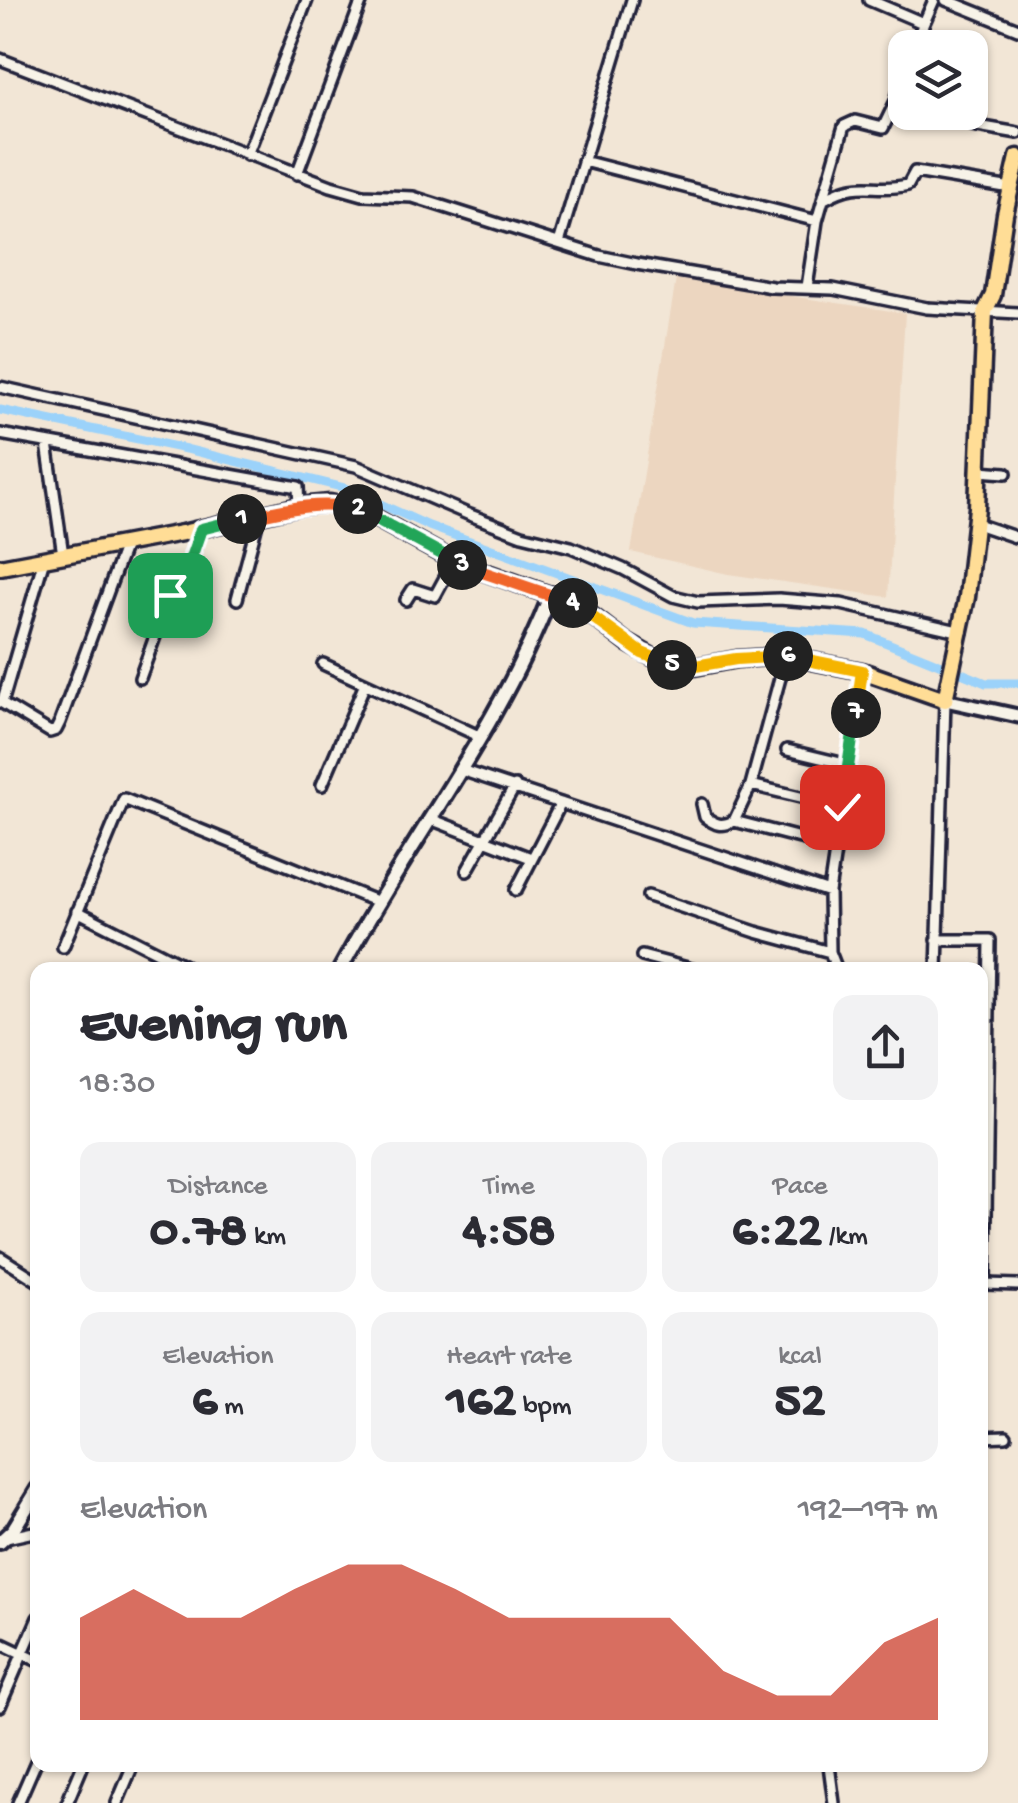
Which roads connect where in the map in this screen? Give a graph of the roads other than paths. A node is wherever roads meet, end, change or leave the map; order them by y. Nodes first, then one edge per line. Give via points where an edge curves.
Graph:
1 (307, 0) edge
2 (362, 0) edge
3 (632, 0) edge
4 (869, 0) edge
5 (934, 0) edge
6 (946, 0) edge
7 (980, 0) edge
8 (977, 13) junction
9 (924, 22) junction
10 (1018, 29) edge
11 (920, 30) edge
12 (0, 59) edge
13 (888, 121) edge
14 (988, 128) edge
15 (1018, 134) edge
16 (247, 155) junction
17 (1018, 157) edge
18 (583, 160) junction
19 (297, 174) junction
20 (1013, 194) edge
21 (826, 198) junction
22 (817, 220) junction
23 (560, 244) junction
24 (807, 287) junction
25 (985, 311) junction
26 (1018, 313) edge
27 (0, 387) edge
28 (0, 434) edge
29 (47, 443) junction
30 (979, 471) junction
31 (1006, 473) dead end
32 (299, 506) junction
33 (259, 516) junction
34 (974, 523) junction
35 (201, 529) junction
36 (1018, 538) edge
37 (125, 545) junction
38 (63, 555) junction
39 (44, 559) junction
40 (454, 562) junction
41 (0, 567) edge
42 (551, 594) junction
43 (237, 598) dead end
44 (406, 600) dead end
45 (962, 632) junction
46 (786, 656) junction
47 (323, 664) dead end
48 (862, 671) junction
49 (140, 678) dead end
50 (365, 684) junction
51 (947, 694) junction
52 (1018, 716) edge
53 (481, 737) junction
54 (787, 750) dead end
55 (849, 764) junction
56 (461, 770) junction
57 (322, 785) dead end
58 (751, 785) junction
59 (515, 786) junction
60 (561, 803) junction
61 (702, 804) dead end
62 (842, 807) junction
63 (432, 820) junction
64 (734, 821) junction
65 (484, 841) junction
66 (834, 847) junction
67 (532, 858) junction
68 (467, 870) dead end
69 (516, 890) dead end
70 (828, 892) junction
71 (648, 896) dead end
72 (378, 902) junction
73 (77, 911) junction
74 (937, 940) junction
75 (63, 947) dead end
76 (830, 952) junction
77 (642, 956) dead end
78 (177, 962) edge
79 (344, 962) edge
80 (665, 962) edge
81 (834, 962) edge
82 (936, 962) edge
83 (988, 999) edge
84 (0, 1257) edge
85 (30, 1276) edge
86 (988, 1284) edge
87 (1018, 1284) edge
88 (1006, 1436) dead end
89 (988, 1437) edge
90 (30, 1503) edge
91 (30, 1534) edge
92 (2, 1540) edge
93 (30, 1636) edge
94 (0, 1643) edge
95 (22, 1654) junction
96 (30, 1657) edge
97 (0, 1706) edge
98 (31, 1772) edge
99 (80, 1772) edge
100 (130, 1772) edge
101 (830, 1772) edge
102 (18, 1803) edge
103 (67, 1803) edge
104 (117, 1803) edge
105 (834, 1803) edge

1 - 16 street
2 - 19 street
3 - 18 street
4 - 9 street
5 - 9 street
6 - 8 street
7 - 8 street
8 - 10 street
9 - 11 street
12 - 16 street
13 - 21 street via 883,128 846,124
14 - 15 street
16 - 19 street
17 - 20 main road
18 - 22 street
18 - 23 street
19 - 23 street via 348,192 413,198
20 - 21 street via 915,172 908,185 863,184
20 - 25 main road
21 - 22 street
22 - 24 street
23 - 24 street via 706,276
24 - 25 street
25 - 26 street
25 - 30 main road
27 - 45 street via 356,466 487,522 571,546 673,596 841,604
28 - 29 street
29 - 32 street via 298,487
29 - 38 street
30 - 31 street
30 - 34 main road
32 - 33 main road
32 - 40 main road via 330,503 359,510
33 - 35 main road
33 - 43 street
34 - 36 street
34 - 45 main road
35 - 37 main road
35 - 49 street
37 - 38 main road
37 - 39 street via 60,722 50,732 2,703
38 - 39 main road
39 - 41 main road
40 - 42 main road
40 - 44 street via 435,596 413,589
42 - 46 main road via 662,663 684,668
42 - 53 main road
45 - 51 main road
46 - 48 main road
46 - 58 street
47 - 50 street
48 - 51 main road
48 - 55 street
50 - 53 street
50 - 57 street
51 - 52 street
51 - 74 street
53 - 56 main road
54 - 55 street
55 - 62 street
56 - 59 street
56 - 63 main road
58 - 62 street
58 - 64 street
59 - 60 street
59 - 65 street
60 - 67 street
60 - 70 street
61 - 64 street via 716,824
62 - 66 street
63 - 65 street
63 - 72 main road
64 - 66 street
65 - 67 street
65 - 68 street
66 - 70 street
67 - 69 street
70 - 76 street
71 - 76 street
72 - 73 street via 124,799
72 - 79 main road
73 - 75 street
73 - 78 street
74 - 82 street
74 - 83 street via 990,940
76 - 81 street
77 - 80 street
84 - 85 street
86 - 87 street
88 - 89 street
90 - 92 main road
91 - 92 street
93 - 95 street
94 - 95 street
95 - 96 street
95 - 97 street
98 - 102 street
99 - 103 street
100 - 104 street
101 - 105 street

